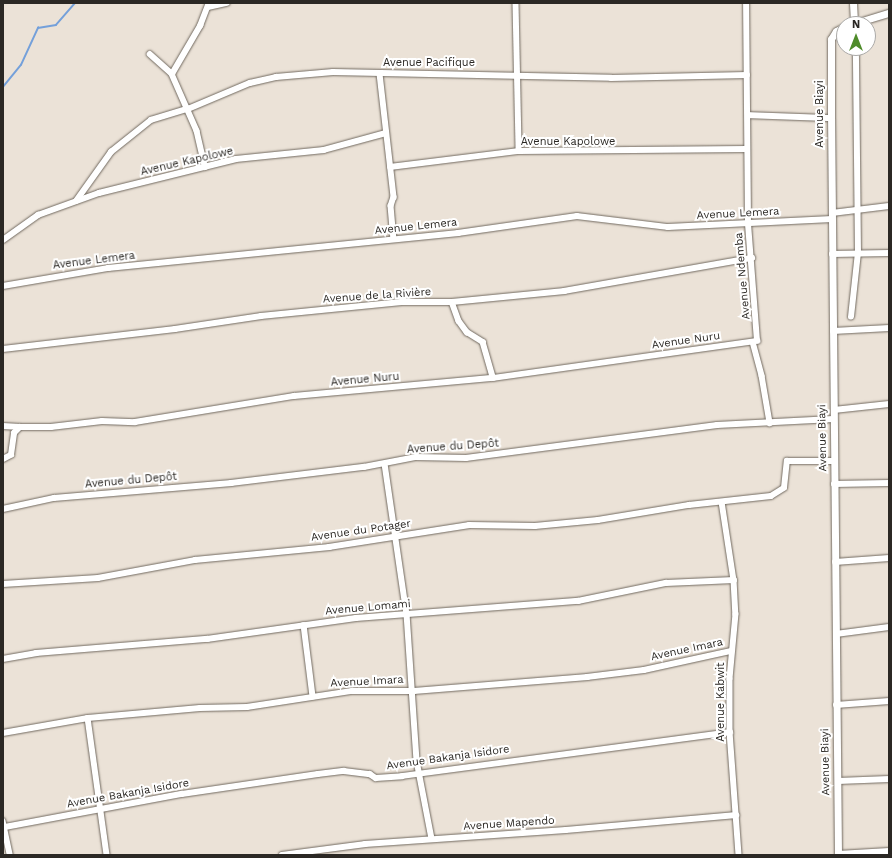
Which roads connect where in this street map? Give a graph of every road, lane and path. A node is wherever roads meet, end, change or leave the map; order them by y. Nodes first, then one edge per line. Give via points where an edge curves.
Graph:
1 (227, 3) edge
2 (516, 3) edge
3 (746, 3) edge
4 (853, 3) edge
5 (209, 5) edge
6 (889, 13) edge
7 (853, 16) edge
8 (876, 17) edge
9 (836, 31) edge
10 (150, 54) dead end
11 (856, 56) edge
12 (172, 74) junction
13 (380, 74) junction
14 (515, 74) junction
15 (747, 75) junction
16 (188, 109) junction
17 (748, 115) junction
18 (831, 118) junction
19 (386, 133) junction
20 (747, 149) junction
21 (519, 151) junction
22 (205, 167) junction
23 (390, 167) junction
24 (76, 200) junction
25 (889, 206) edge
26 (857, 210) junction
27 (832, 216) junction
28 (748, 223) junction
29 (394, 238) junction
30 (3, 240) edge
31 (889, 253) edge
32 (832, 254) junction
33 (858, 254) junction
34 (752, 258) junction
35 (3, 286) edge
36 (452, 302) junction
37 (851, 317) dead end
38 (889, 328) edge
39 (833, 331) junction
40 (753, 342) junction
41 (3, 349) edge
42 (493, 378) junction
43 (889, 404) edge
44 (834, 410) junction
45 (834, 419) junction
46 (770, 423) junction
47 (3, 426) edge
48 (20, 427) junction
49 (3, 459) edge
50 (834, 461) junction
51 (385, 464) junction
52 (889, 483) edge
53 (834, 484) junction
54 (722, 502) junction
55 (3, 509) edge
56 (395, 537) junction
57 (889, 558) edge
58 (835, 562) junction
59 (734, 580) junction
60 (3, 584) edge
61 (407, 614) junction
62 (304, 625) junction
63 (889, 627) edge
64 (836, 634) junction
65 (731, 652) junction
66 (3, 659) edge
67 (414, 691) junction
68 (313, 696) junction
69 (889, 701) edge
70 (836, 705) junction
71 (88, 718) junction
72 (730, 732) junction
73 (3, 733) edge
74 (419, 773) junction
75 (889, 779) edge
76 (838, 781) junction
77 (102, 808) junction
78 (736, 815) junction
79 (4, 824) edge
80 (432, 839) junction
81 (889, 852) edge
82 (10, 855) edge
83 (107, 855) edge
84 (282, 855) edge
85 (739, 855) edge
86 (838, 855) edge

1 - 5 street
2 - 14 street
3 - 15 street, Avenue Ndemba
4 - 7 street
5 - 12 street
6 - 8 street
9 - 18 street, Avenue Biayi via 831,39
10 - 12 street
11 - 26 street
12 - 16 street
13 - 14 street, Avenue Pacifique
13 - 16 street, Avenue Pacifique via 333,72 276,77 250,84
13 - 19 street
14 - 15 street, Avenue Pacifique via 611,78
14 - 21 street
15 - 17 street, Avenue Ndemba
16 - 22 street via 197,131
16 - 24 street, Avenue Pacifique via 151,120 125,139 94,173
17 - 18 street
17 - 20 street, Avenue Ndemba
18 - 27 street, Avenue Biayi
19 - 22 street, Avenue Kapolowe via 324,150 236,159
19 - 23 street
20 - 21 street, Avenue Kapolowe
20 - 28 street, Avenue Ndemba
21 - 23 street, Avenue Kapolowe
22 - 24 street, Avenue Kapolowe
23 - 29 street via 394,198 391,206
24 - 30 street, Avenue Kapolowe via 38,215
25 - 26 street, Avenue Lemera
26 - 27 street, Avenue Lemera
26 - 33 street
27 - 28 street, Avenue Lemera
27 - 32 street, Avenue Biayi
28 - 29 street, Avenue Lemera via 668,227 577,216 458,233
28 - 34 street, Avenue Ndemba
29 - 35 street, Avenue Lemera via 347,245 108,268
31 - 33 street
32 - 33 street
32 - 39 street, Avenue Biayi
33 - 37 street
34 - 36 street, Avenue de la Rivière via 564,291
34 - 40 street, Avenue Ndemba via 758,337
36 - 41 street, Avenue de la Rivière via 401,302 261,316
36 - 42 street via 459,321 468,332 483,342
38 - 39 street
39 - 44 street, Avenue Biayi
40 - 42 street, Avenue Nuru
40 - 46 street, Avenue Ndemba
42 - 48 street, Avenue Nuru via 294,396 135,422 102,421 51,428
43 - 44 street
44 - 45 street, Avenue Biayi
45 - 46 street, Avenue du Depôt
45 - 50 street, Avenue Biayi
46 - 51 street, Avenue du Depôt via 717,425 466,458 416,457
47 - 48 street, Avenue Nuru
48 - 49 street via 14,433 11,455
50 - 53 street, Avenue Biayi
50 - 54 street, Avenue du Potager via 787,461 786,481 778,493
51 - 55 street, Avenue du Depôt via 231,483 54,498
51 - 56 street
52 - 53 street
53 - 58 street, Avenue Biayi
54 - 56 street, Avenue du Potager via 598,520 535,526 469,525
54 - 59 street, Avenue Kabwit
56 - 60 street, Avenue du Potager via 195,560 98,578
56 - 61 street
57 - 58 street
58 - 64 street, Avenue Biayi
59 - 61 street, Avenue Lomami via 666,583 578,601
59 - 65 street, Avenue Kabwit via 736,614
61 - 62 street, Avenue Lomami
61 - 67 street
62 - 66 street, Avenue Lomami via 207,639 36,653
62 - 68 street
63 - 64 street
64 - 70 street, Avenue Biayi
65 - 67 street, Avenue Imara via 644,670
65 - 72 street, Avenue Kabwit
67 - 68 street, Avenue Imara via 391,689
67 - 74 street
68 - 71 street, Avenue Imara via 247,707
69 - 70 street
70 - 76 street, Avenue Biayi
71 - 73 street, Avenue Imara
71 - 77 street
72 - 74 street, Avenue Bakanja Isidore
72 - 78 street, Avenue Kabwit
74 - 77 street, Avenue Bakanja Isidore via 376,778 362,772 330,772
74 - 80 street
75 - 76 street
76 - 86 street, Avenue Biayi
77 - 79 street, Avenue Bakanja Isidore
77 - 83 street
78 - 80 street, Avenue Mapendo
78 - 85 street, Avenue Kabwit
79 - 82 street
80 - 84 street, Avenue Mapendo via 344,846
81 - 86 street

